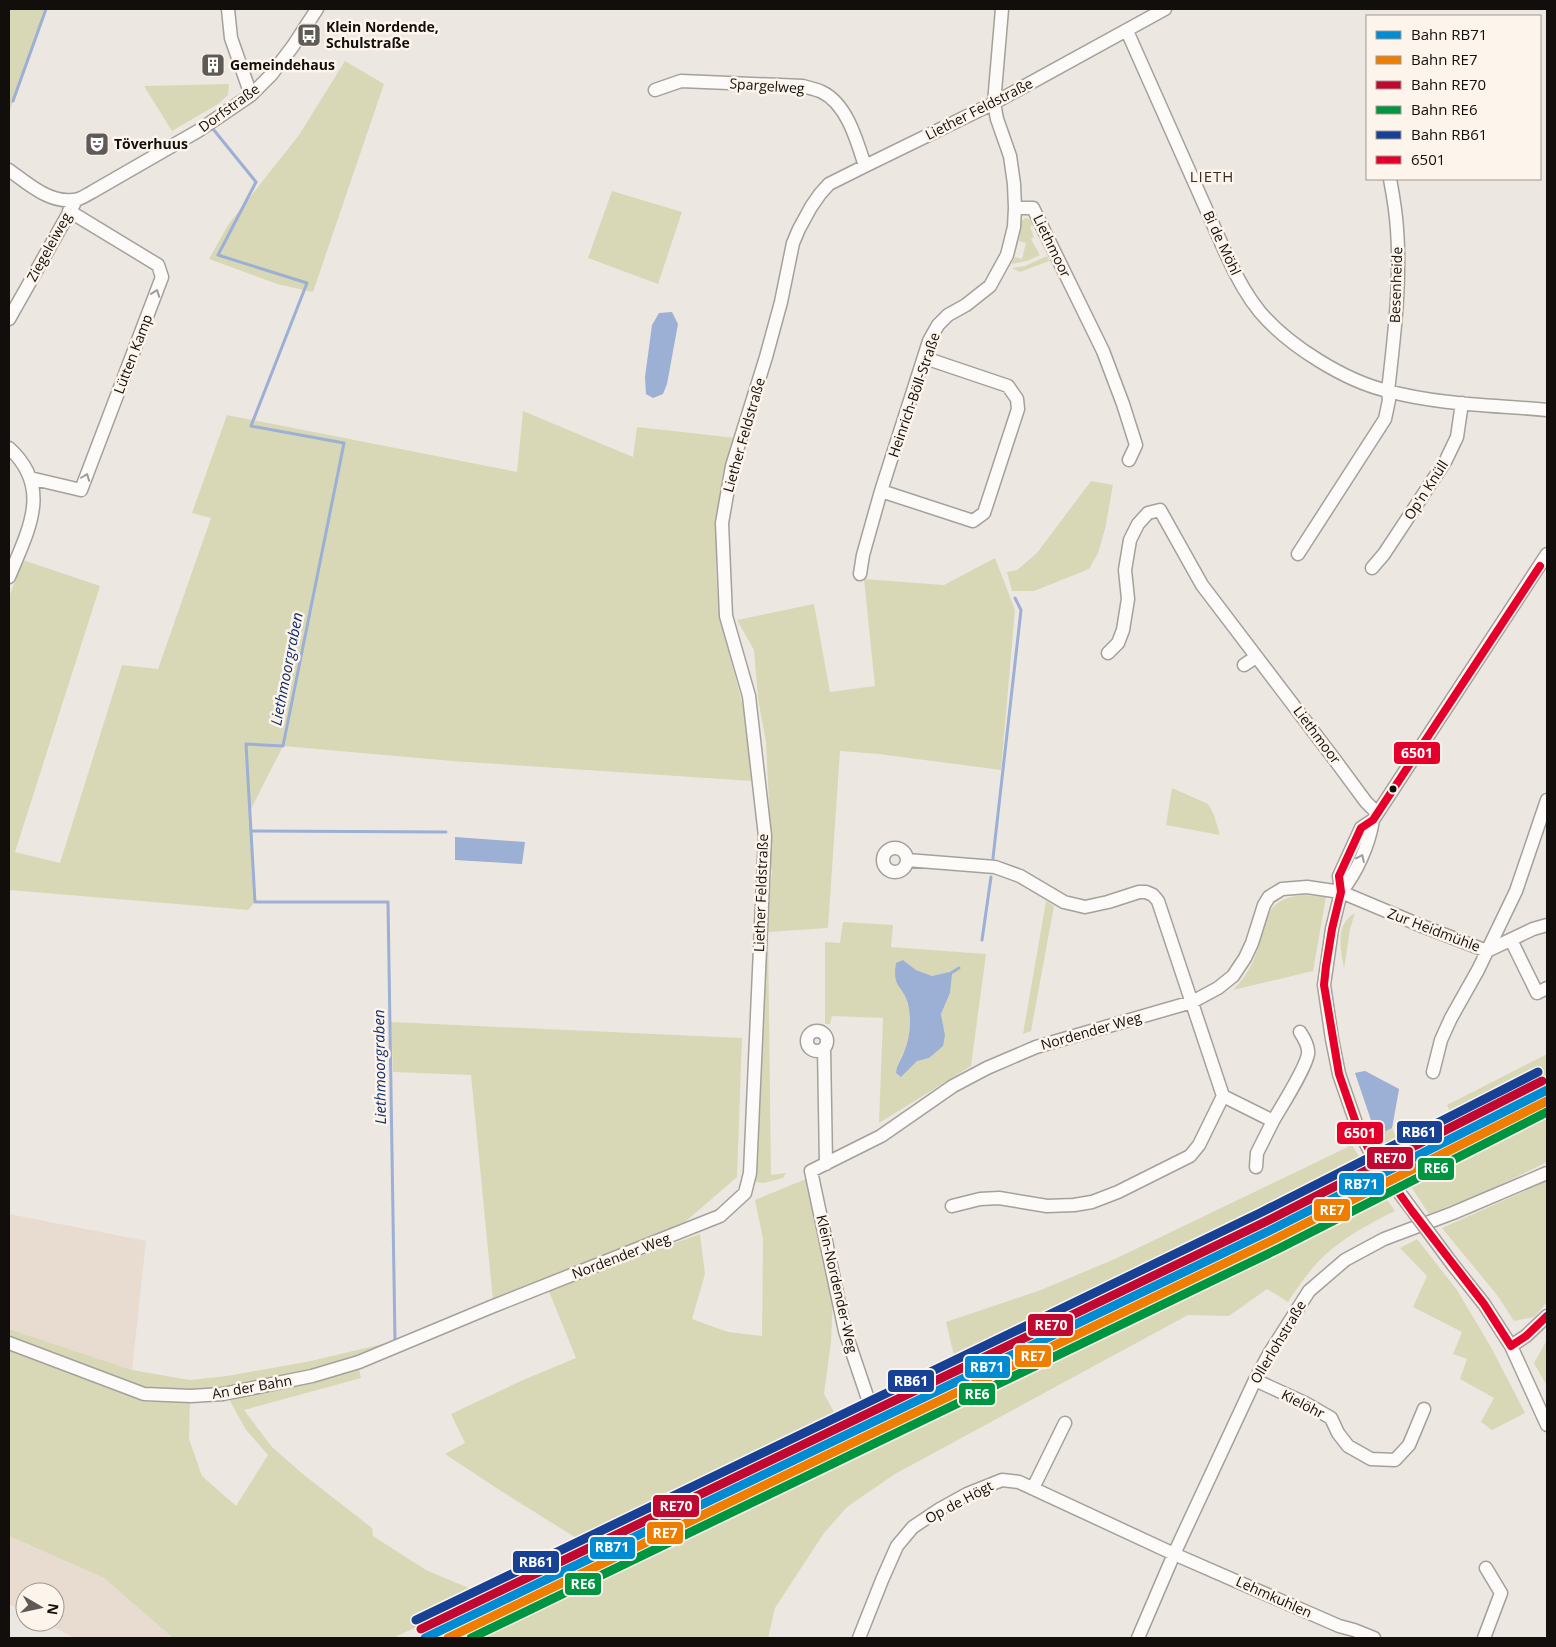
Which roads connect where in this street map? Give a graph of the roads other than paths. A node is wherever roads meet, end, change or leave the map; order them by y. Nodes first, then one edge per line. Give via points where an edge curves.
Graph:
1 (228, 9) edge
2 (317, 9) edge
3 (1002, 9) edge
4 (1165, 9) edge
5 (1127, 31) junction
6 (655, 90) dead end
7 (251, 95) junction
8 (994, 103) junction
9 (865, 166) junction
10 (9, 170) edge
11 (1390, 180) edge
12 (72, 205) junction
13 (1015, 208) junction
14 (9, 319) edge
15 (924, 358) junction
16 (1388, 391) junction
17 (1462, 404) junction
18 (1547, 410) edge
19 (9, 448) edge
20 (1130, 460) dead end
21 (30, 478) junction
22 (881, 491) junction
23 (1298, 554) dead end
24 (1547, 554) edge
25 (1372, 568) dead end
26 (1544, 568) edge
27 (860, 574) dead end
28 (9, 577) edge
29 (1108, 653) dead end
30 (1256, 657) junction
31 (1244, 665) dead end
32 (1547, 800) edge
33 (1375, 817) junction
34 (907, 860) dead end
35 (1341, 892) junction
36 (1547, 925) edge
37 (1511, 940) junction
38 (1487, 951) junction
39 (1547, 988) edge
40 (1192, 1002) junction
41 (1300, 1032) dead end
42 (824, 1048) dead end
43 (1433, 1072) dead end
44 (1223, 1096) junction
45 (1273, 1121) junction
46 (826, 1164) junction
47 (1256, 1167) dead end
48 (811, 1172) joint
49 (1547, 1173) edge
50 (745, 1193) joint
51 (952, 1206) dead end
52 (491, 1307) joint
53 (1547, 1316) edge
54 (9, 1343) edge
55 (1511, 1346) junction
56 (1255, 1380) junction
57 (868, 1396) dead end
58 (1424, 1409) dead end
59 (1065, 1423) dead end
60 (1547, 1424) edge
61 (1033, 1488) junction
62 (1174, 1554) junction
63 (1486, 1568) dead end
64 (859, 1638) edge
65 (1138, 1638) edge
66 (1374, 1638) edge
67 (1484, 1638) edge

1 - 7 street via 231,38
2 - 7 street, Dorfstraße via 271,75
3 - 8 street, Liethmoor
4 - 5 street, Liether Feldstraße
5 - 8 street, Liether Feldstraße
5 - 16 street, Bi de Möhl via 1226,256 1260,312 1281,332 1327,365 1358,382
6 - 9 street, Spargelweg via 681,81 803,86 822,92 836,102 851,126
7 - 12 street, Dorfstraße via 198,131
8 - 9 street, Liether Feldstraße
8 - 13 street, Liethmoor via 996,119 1010,156
9 - 50 street, Liether Feldstraße via 829,184 799,229 766,357 732,466 722,523 726,616 749,696 765,836 750,1173
10 - 12 street via 50,196
11 - 16 street, Besenheide via 1397,229 1397,275
12 - 14 street, Ziegeleiweg
21 -> 12 street, Lütten Kamp via 81,490 162,277 158,265
13 - 15 street, Heinrich-Böll-Straße via 1007,255 998,273 979,296 938,325
13 - 20 street, Liethmoor via 1033,208 1103,351 1136,445
15 - 22 street, Heinrich-Böll-Straße
15 - 22 street via 1008,386 1017,399 1018,409 984,513 973,520
16 - 17 street, Bi de Möhl
16 - 23 street via 1385,419
17 - 18 street, Bi de Möhl
17 - 25 street, Op'n Knüll via 1458,437 1446,460
19 - 21 street
21 - 28 street via 34,498 31,518
22 - 27 street, Heinrich-Böll-Straße
24 - 26 street
26 - 33 street
29 - 30 street, Liethmoor via 1118,643 1123,630 1128,599 1126,570 1130,540 1148,513 1160,510 1202,585
30 - 31 street
30 - 33 street, Liethmoor via 1330,752
32 - 38 street via 1516,891
33 - 35 street via 1370,837
34 - 40 street via 995,867 1020,876 1064,902 1085,906 1139,892 1153,895 1158,901
35 - 38 street, Zur Heidmühle
35 - 40 street, Nordender Weg via 1307,887 1282,889 1274,893 1264,905 1252,943 1233,976
35 - 55 street, bridge via 1324,985 1338,1074 1358,1128 1373,1158 1484,1304
36 - 37 street
37 - 38 street
37 - 39 street via 1537,992
38 - 43 street, Zur Heidmühle via 1444,1033
40 - 44 street
40 - 46 street, Nordender Weg via 1015,1055 953,1086 881,1136
41 - 45 street via 1308,1054
42 - 46 street
44 - 45 street
44 - 51 street via 1190,1156 1118,1192 1074,1205 1047,1206 999,1198
45 - 47 street via 1257,1153
46 - 48 street, Nordender Weg
48 - 57 street, Klein-Nordender-Weg via 845,1331
49 - 56 street, Ollerlohstraße via 1384,1239 1345,1260 1309,1291
50 - 52 street, Nordender Weg via 720,1216
52 - 54 street, An der Bahn via 359,1362 312,1376 223,1394 144,1394
53 - 55 street
55 - 60 street
56 - 58 street, Kielöhr via 1331,1418 1348,1446 1371,1459 1395,1460 1409,1445
56 - 62 street, Ollerlohstraße
59 - 61 street
61 - 62 street, Op de Högt
61 - 64 street, Op de Högt via 1002,1480 967,1494 913,1527 897,1546
62 - 65 street, Ollerlohstraße
62 - 66 street, Lehmkuhlen
63 - 67 street via 1501,1592

